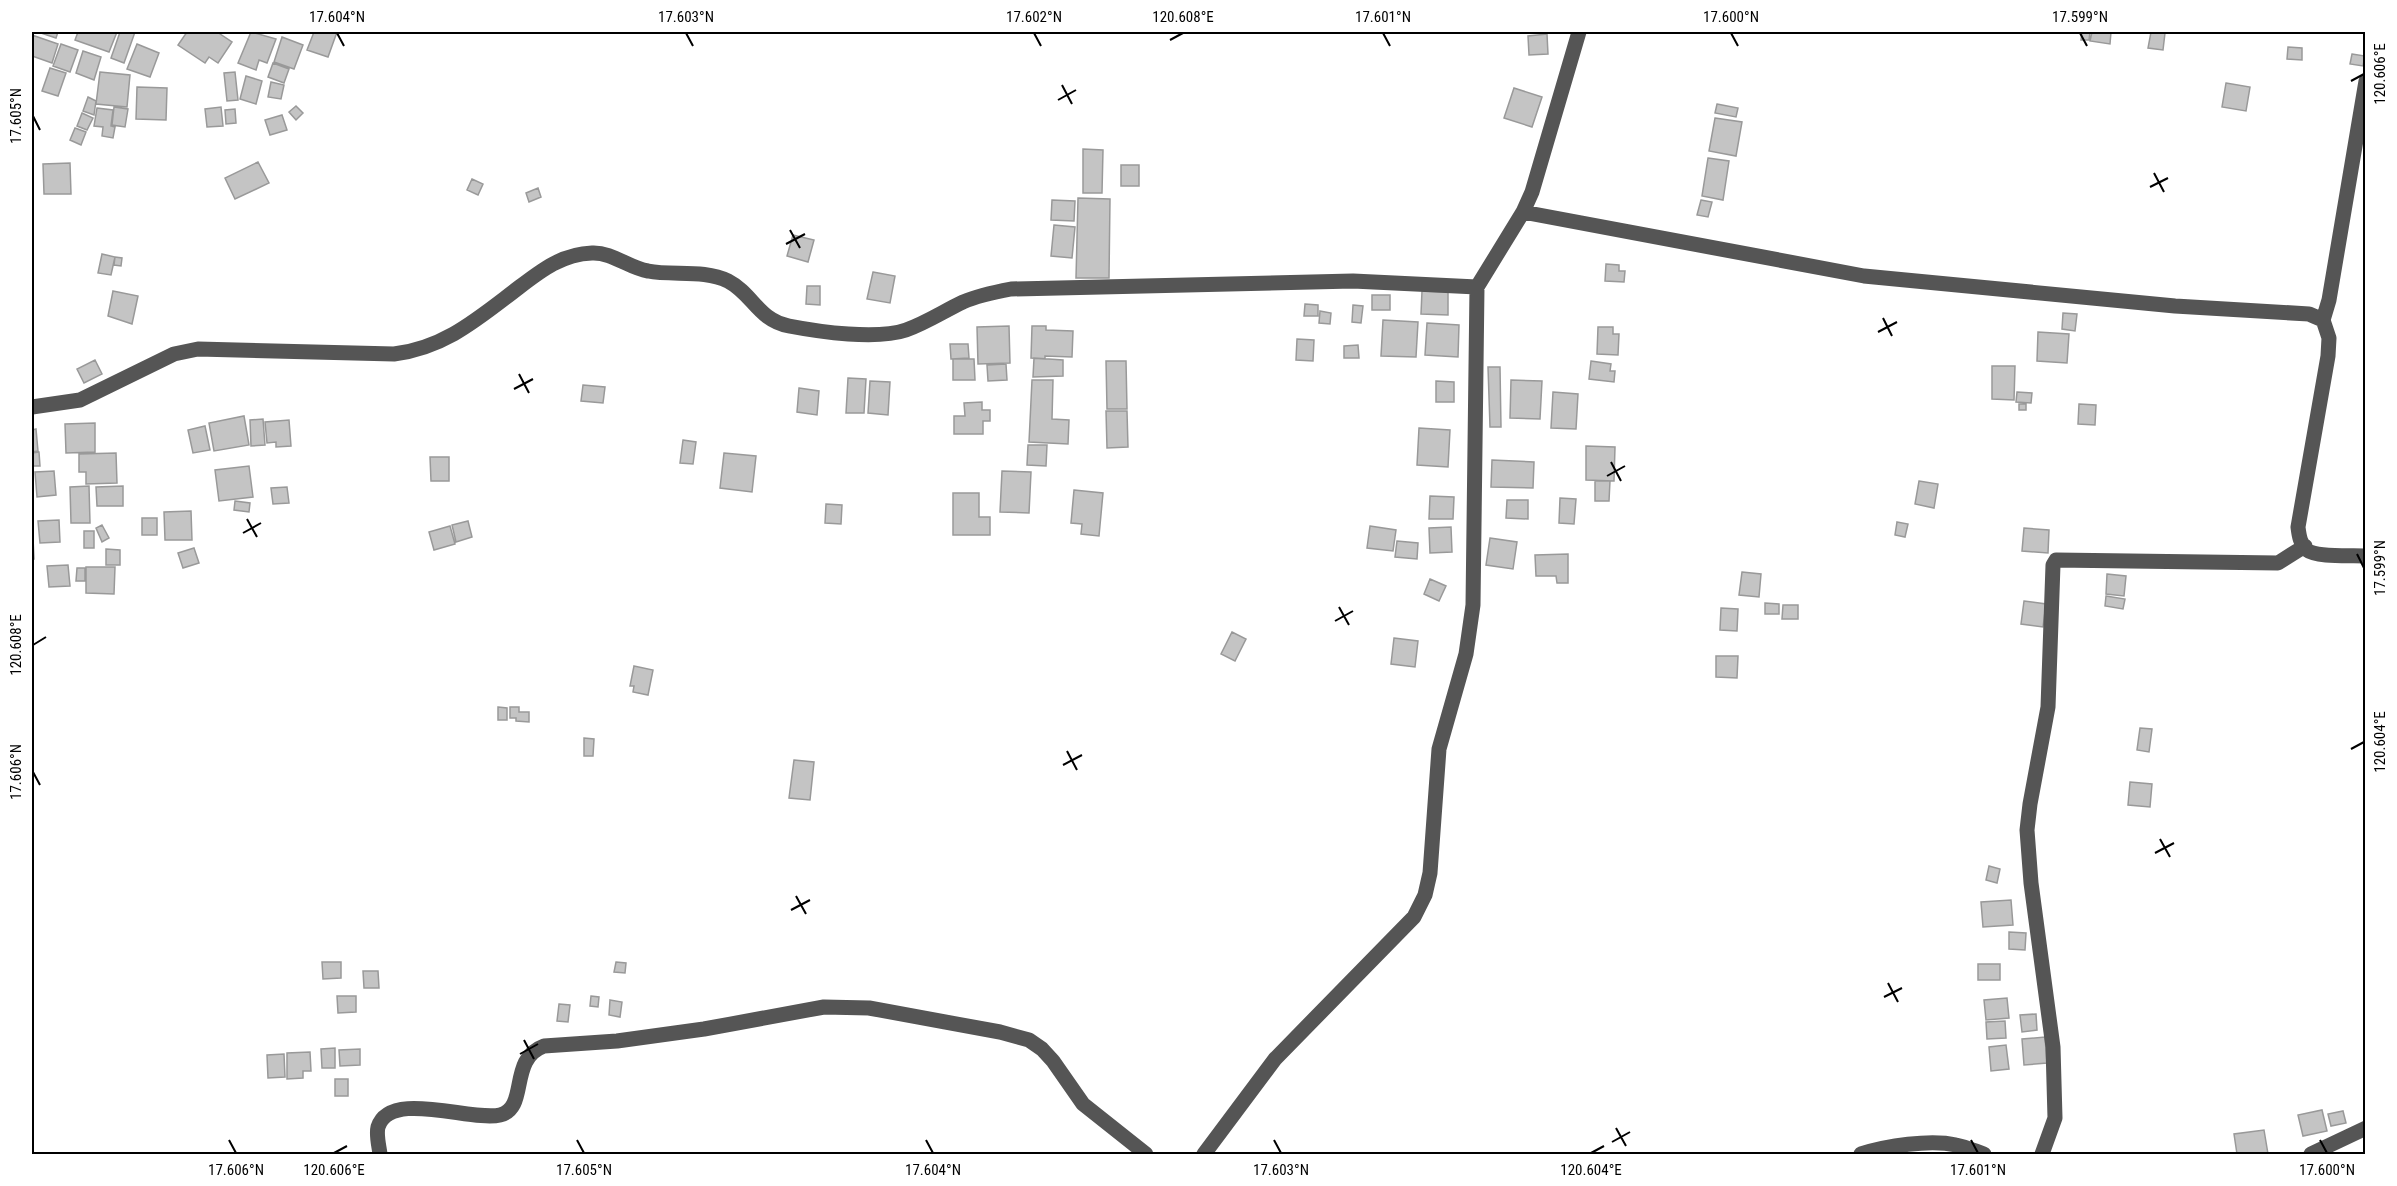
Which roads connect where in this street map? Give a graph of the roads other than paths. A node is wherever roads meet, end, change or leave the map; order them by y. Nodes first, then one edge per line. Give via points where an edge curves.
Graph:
1 (1579, 32) edge
2 (2366, 81) edge
3 (1523, 212) junction
4 (1476, 287) junction
5 (2323, 320) junction
6 (32, 407) edge
7 (2305, 546) junction
8 (2366, 556) edge
9 (2366, 1128) edge
10 (380, 1155) edge
11 (1146, 1155) edge
12 (1204, 1155) edge
13 (1861, 1155) edge
14 (1984, 1155) edge
15 (2042, 1155) edge
16 (2311, 1155) edge

1 - 3 street
2 - 5 street
3 - 4 street
3 - 5 street via 1864,276 2175,306 2309,314
4 - 6 street via 1353,281 1011,289 989,292 904,331 860,335 787,326 766,318 729,282 716,277 646,271 595,252 569,255 544,268 479,319 416,351 394,354 198,349 174,354 80,400
4 - 12 street via 1473,605 1466,654 1439,749 1425,895 1414,917 1275,1059
5 - 7 street via 2329,338 2328,356 2298,527
7 - 8 street via 2316,554
7 - 15 street via 2278,563 2056,560 2053,565 2048,707 2027,830 2053,1047 2055,1118
9 - 16 street
10 - 11 street via 378,1128 394,1110 505,1114 515,1104 526,1058 536,1048 704,1029 824,1007 868,1008 1029,1040 1053,1061 1083,1104
13 - 14 street via 1899,1146 1934,1144 1955,1145

